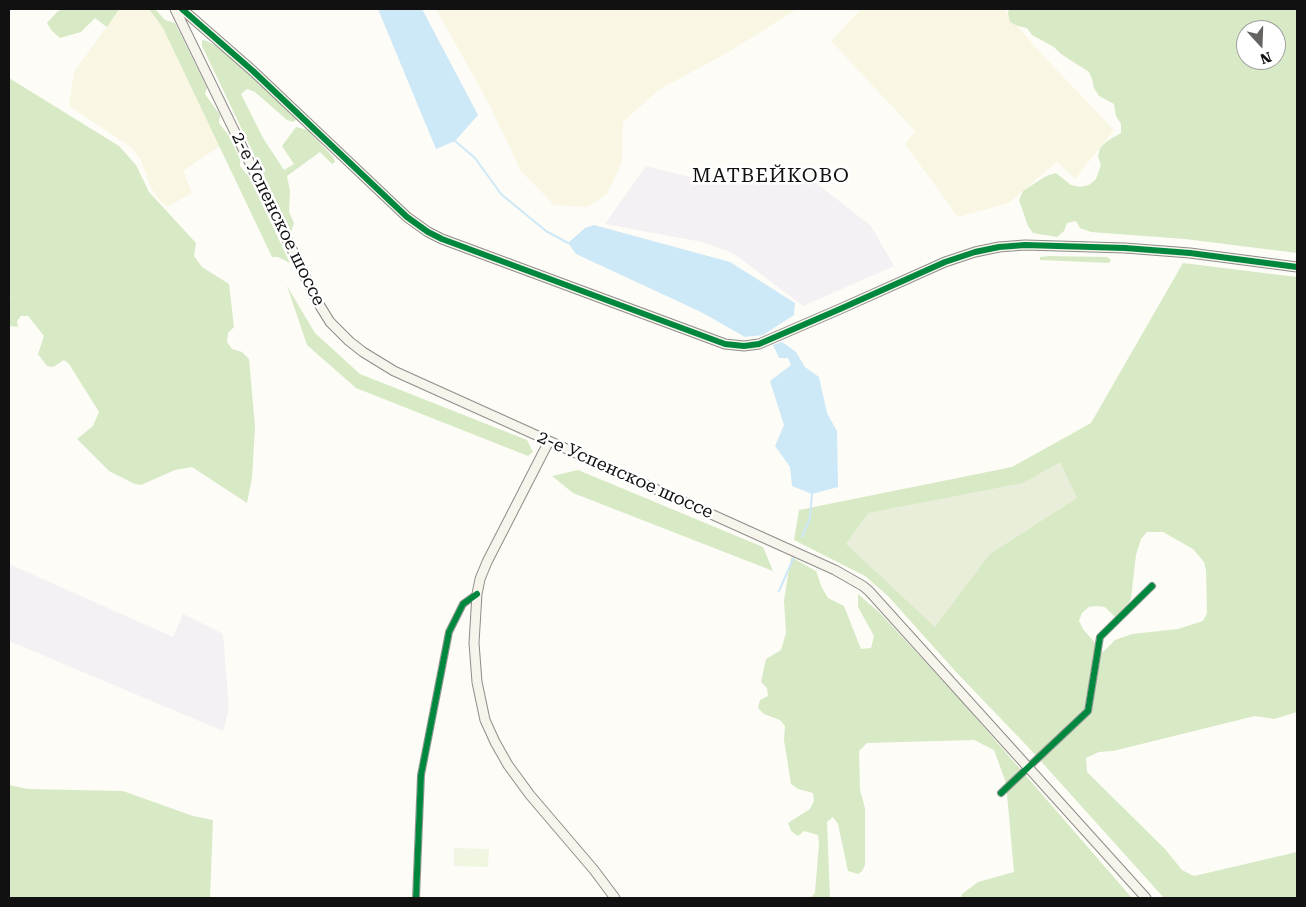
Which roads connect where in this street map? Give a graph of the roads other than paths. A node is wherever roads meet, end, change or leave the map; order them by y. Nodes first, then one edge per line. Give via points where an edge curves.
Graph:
1 (175, 9) edge
2 (182, 9) edge
3 (199, 23) junction
4 (190, 38) junction
5 (1297, 268) edge
6 (549, 441) junction
7 (1152, 586) dead end
8 (477, 594) junction
9 (1028, 767) junction
10 (1001, 792) dead end
11 (416, 898) edge
12 (615, 898) edge
13 (1146, 898) edge

1 - 4 main road, 2-е Успенское шоссе
2 - 3 main road
3 - 4 main road via 190,28
3 - 5 main road via 374,187 428,232 719,342 739,346 759,344 945,262 999,247 1142,249
4 - 6 main road, 2-е Успенское шоссе via 301,270 330,322 356,347 384,365
6 - 8 main road via 487,562
6 - 9 main road, 2-е Успенское шоссе via 855,580 869,591
7 - 9 street via 1100,637 1088,711
8 - 11 street via 463,604 449,632 421,775
8 - 12 main road via 474,643 485,720 508,765
9 - 10 street
9 - 13 main road, 2-е Успенское шоссе

